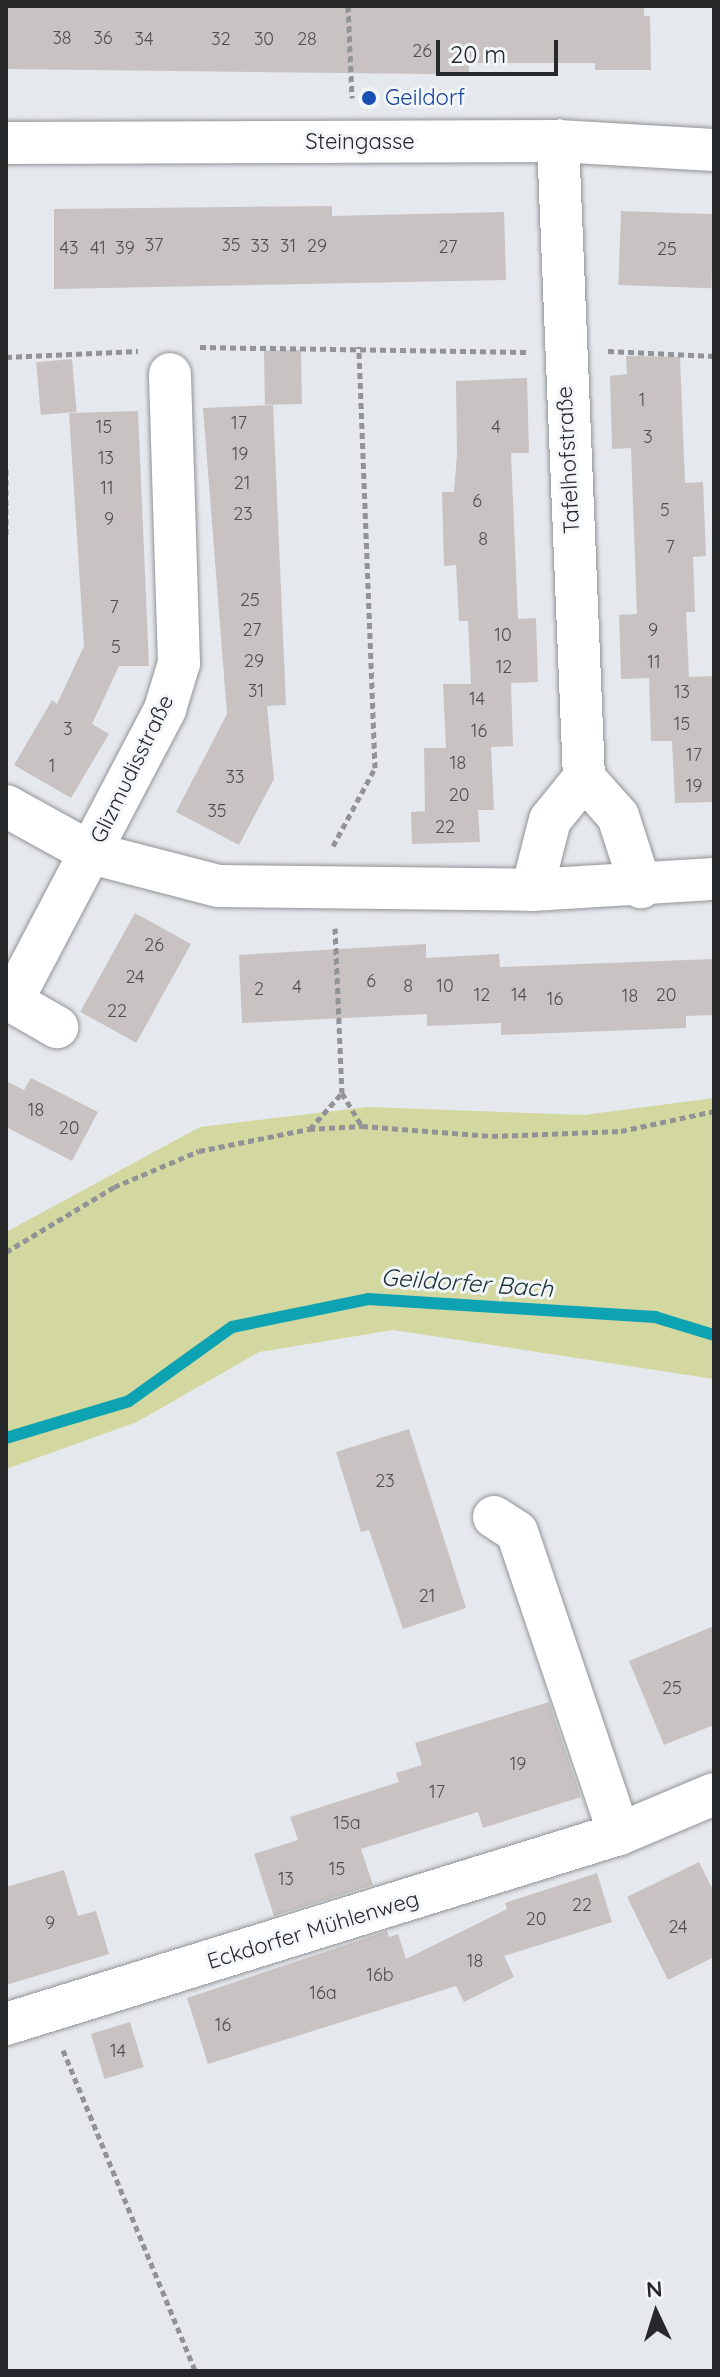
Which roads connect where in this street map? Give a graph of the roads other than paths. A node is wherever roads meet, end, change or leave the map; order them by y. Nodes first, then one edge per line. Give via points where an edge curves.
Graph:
1 (558, 141) junction
2 (6, 143) edge
3 (714, 150) edge
4 (170, 358) road end
5 (584, 778) junction
6 (6, 806) edge
7 (91, 853) junction
8 (714, 879) edge
9 (641, 887) junction
10 (532, 890) junction
11 (9, 1000) edge
12 (57, 1027) dead end
13 (494, 1517) dead end
14 (714, 1794) edge
15 (619, 1834) junction
16 (6, 2024) edge

1 - 2 street, Steingasse
1 - 3 street, Steingasse
1 - 5 street, Tafelhofstraße
4 - 7 street, Glizmudisstraße via 179,663 165,709
5 - 9 street via 618,816
5 - 10 street via 550,820
6 - 7 street
7 - 10 street via 219,886
7 - 11 street, Glizmudisstraße
8 - 9 street
9 - 10 street
11 - 12 street, Glizmudisstraße
13 - 15 street via 517,1532
14 - 15 street, Eckdorfer Mühlenweg
15 - 16 street, Eckdorfer Mühlenweg

